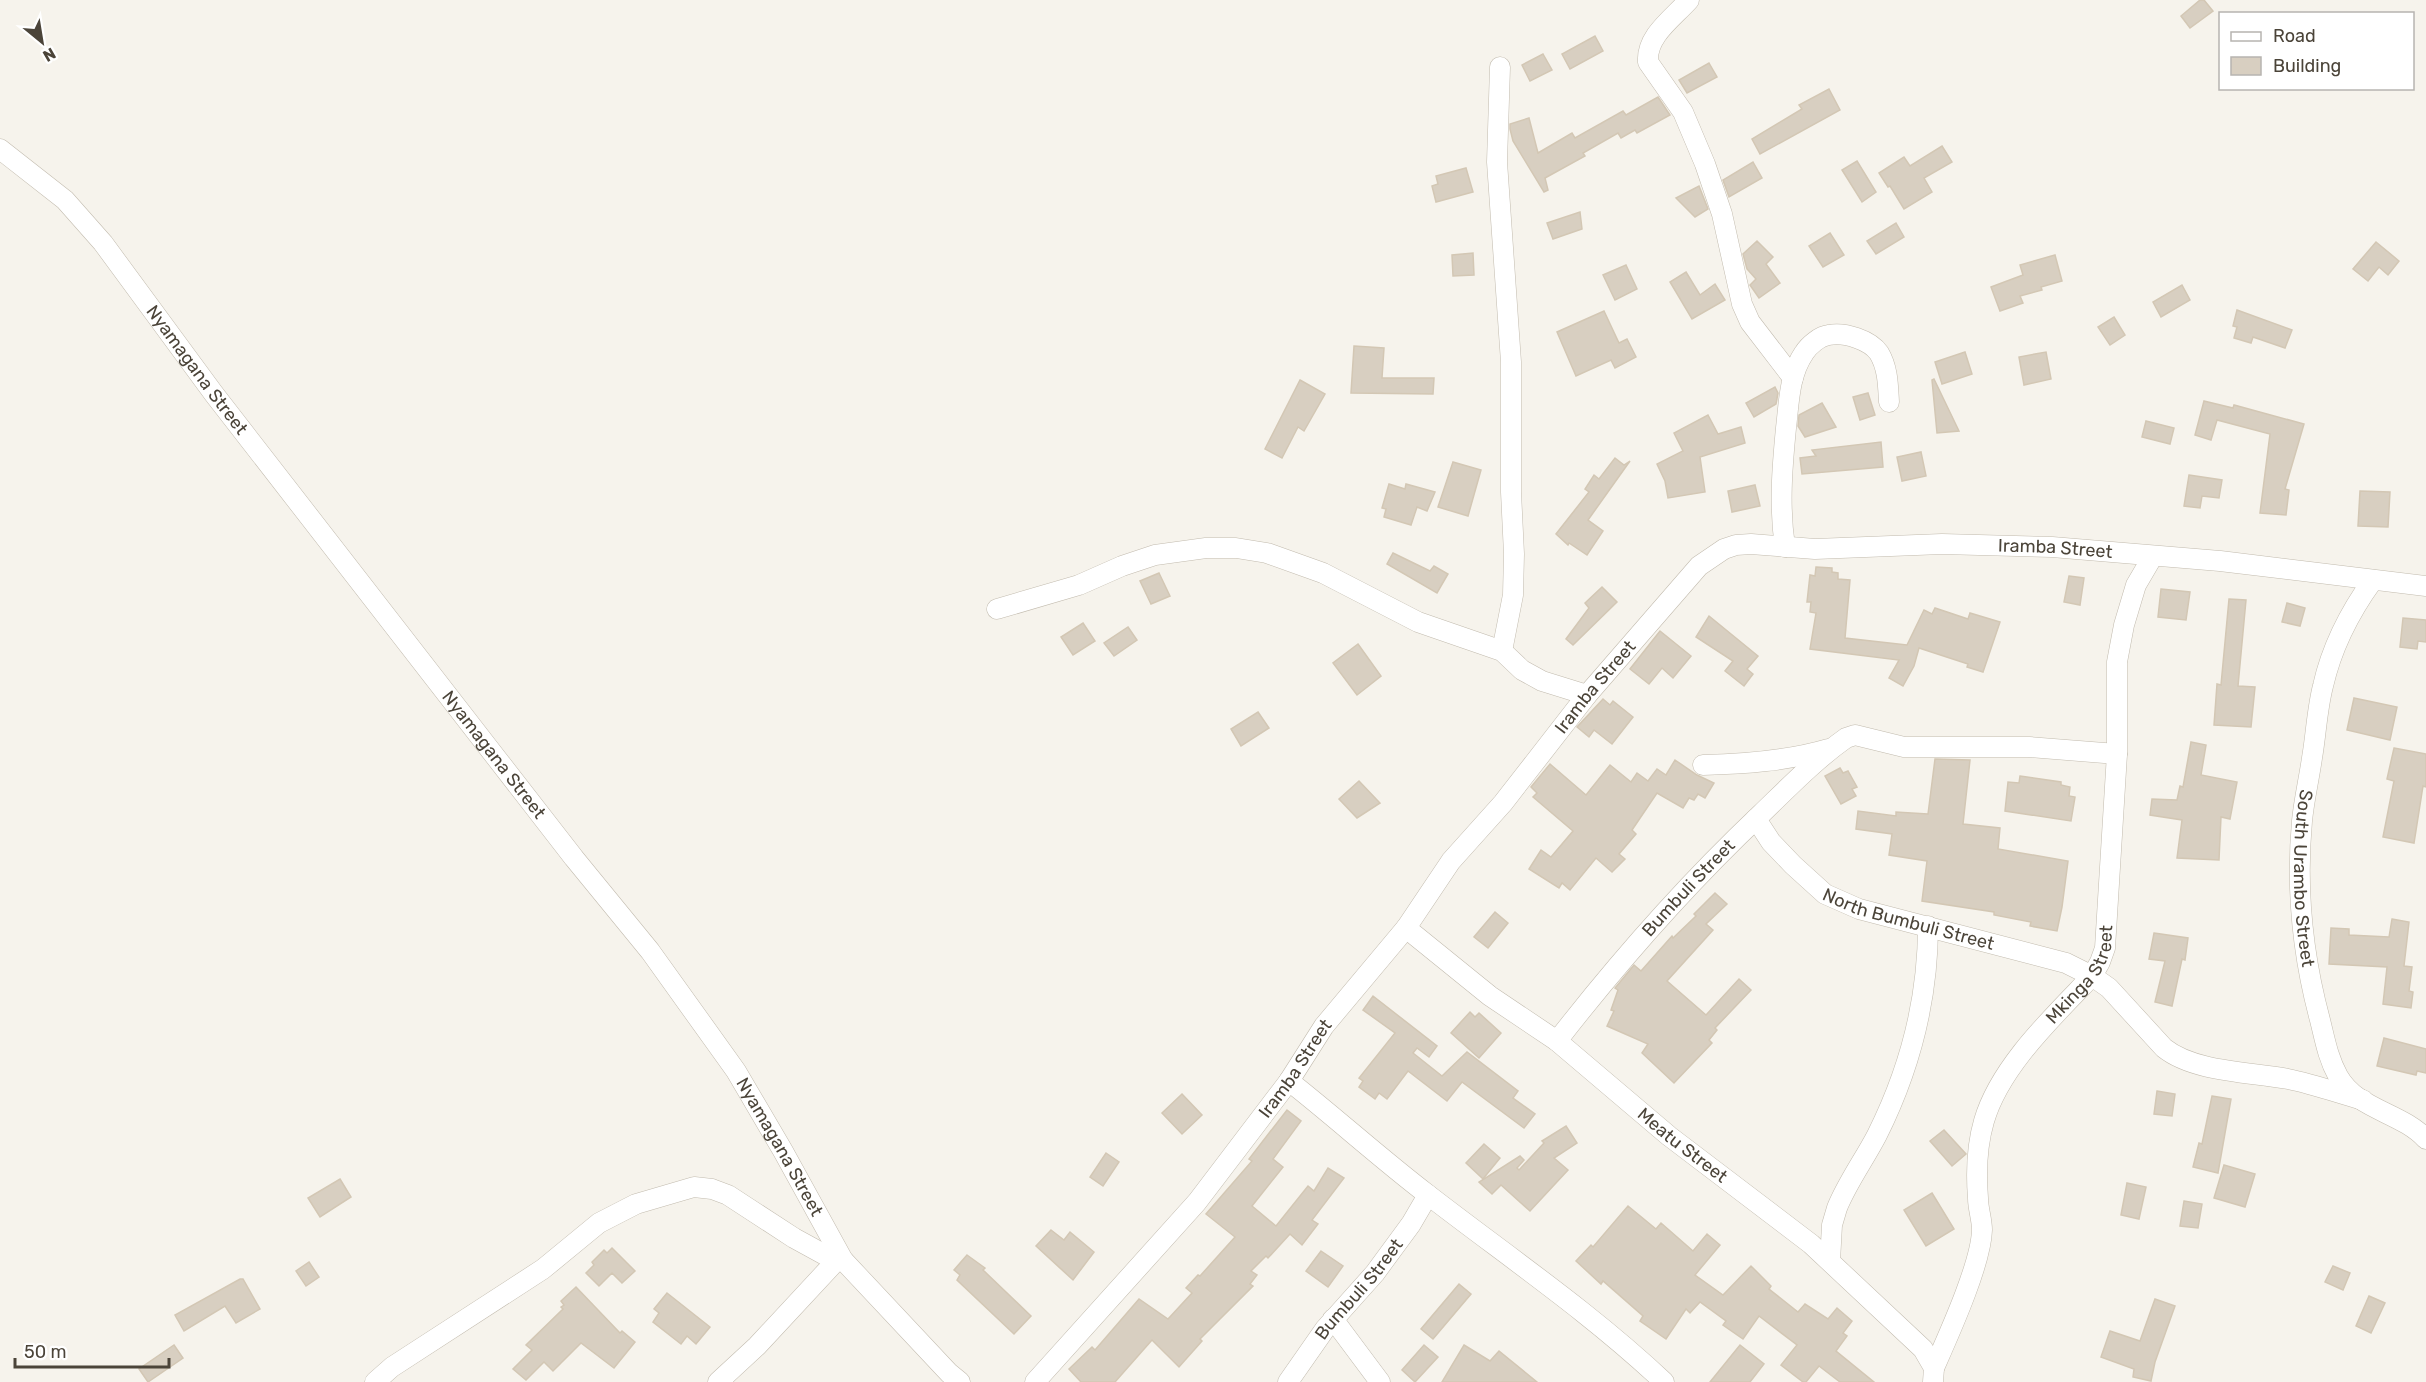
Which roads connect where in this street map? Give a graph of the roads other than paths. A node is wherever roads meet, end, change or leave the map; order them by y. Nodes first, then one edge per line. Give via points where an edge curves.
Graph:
1 (1689, 0) edge
2 (1500, 67) dead end
3 (0, 149) edge
4 (1793, 378) junction
5 (1889, 402) dead end
6 (1785, 547) junction
7 (2153, 556) junction
8 (2373, 580) junction
9 (2426, 586) edge
10 (997, 609) dead end
11 (1502, 651) junction
12 (1587, 695) junction
13 (1833, 747) junction
14 (2117, 754) junction
15 (1702, 765) dead end
16 (1756, 819) junction
17 (1928, 926) junction
18 (1406, 928) junction
19 (2092, 975) junction
20 (1557, 1041) junction
21 (1289, 1081) junction
22 (2363, 1100) junction
23 (2426, 1139) edge
24 (1428, 1195) junction
25 (839, 1261) junction
26 (1830, 1261) junction
27 (1333, 1319) junction
28 (1936, 1377) edge
29 (375, 1382) edge
30 (718, 1382) edge
31 (960, 1382) edge
32 (1035, 1382) edge
33 (1288, 1382) edge
34 (1380, 1382) edge
35 (1664, 1382) edge

1 - 4 street via 1652,40 1648,62 1683,112 1705,164 1750,322
2 - 11 street via 1497,162 1511,362 1514,554 1513,595
3 - 25 street, Nyamagana Street via 65,200 103,243 214,394 650,951 736,1071 783,1151
4 - 5 street via 1804,353 1817,340 1829,335 1864,340 1878,351 1884,364
4 - 6 street via 1781,477
6 - 7 street, Iramba Street via 1978,544
6 - 12 street, Iramba Street via 1736,545 1706,561
7 - 8 street, Iramba Street
7 - 14 street, Mkinga Street via 2136,585 2122,634 2117,662
8 - 9 street, Iramba Street
8 - 22 street, South Urambo Street via 2350,612 2322,687 2302,821 2299,884 2309,982 2328,1054 2339,1078
10 - 11 street via 1079,585 1155,555 1236,548 1267,553 1323,573 1418,622
11 - 12 street via 1522,670 1542,681
12 - 18 street, Iramba Street via 1503,803 1451,861
13 - 14 street, Bumbuli Street via 1855,735 1904,747 2018,747
13 - 15 street, Bumbuli Street via 1771,761
13 - 16 street, Bumbuli Street
14 - 19 street, Mkinga Street via 2105,948
16 - 17 street, North Bumbuli Street via 1785,858 1825,894 1859,909
16 - 20 street, Bumbuli Street via 1608,975
17 - 19 street, North Bumbuli Street via 2049,958
17 - 26 street via 1928,964 1912,1048 1890,1108 1837,1208
18 - 20 street, Meatu Street via 1490,996
18 - 21 street, Iramba Street via 1324,1026
19 - 22 street, North Bumbuli Street via 2174,1056 2287,1079
19 - 28 street, Mkinga Street via 2027,1048 1994,1097 1984,1121 1978,1156 1982,1230
20 - 26 street, Meatu Street via 1669,1136
21 - 24 street
21 - 32 street, Iramba Street via 1197,1202
22 - 23 street, South Urambo Street via 2416,1129
24 - 27 street, Bumbuli Street via 1375,1273
24 - 35 street via 1586,1316
25 - 29 street via 794,1238 728,1195 694,1187 674,1192 636,1204 599,1223 543,1269
25 - 30 street
25 - 31 street, Nyamagana Street
26 - 28 street, Meatu Street via 1923,1349
27 - 33 street, Bumbuli Street
27 - 34 street

